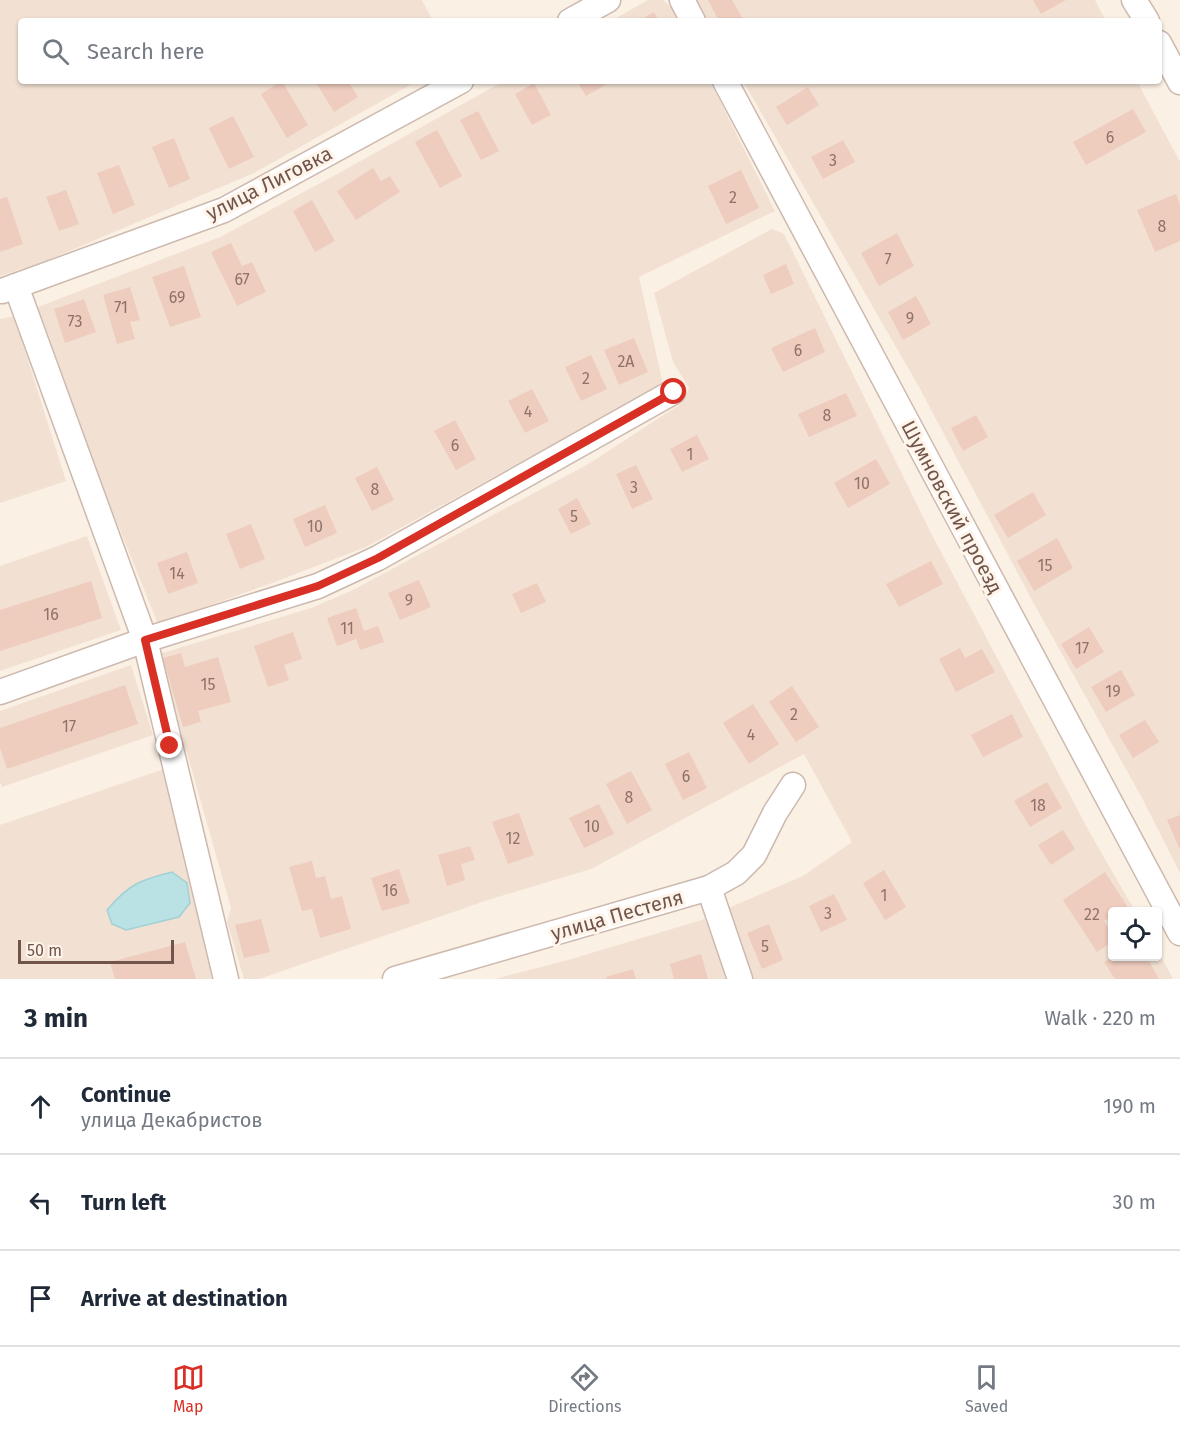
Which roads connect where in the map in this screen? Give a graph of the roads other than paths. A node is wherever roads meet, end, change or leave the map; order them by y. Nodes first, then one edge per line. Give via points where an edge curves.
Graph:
1 (608, 0) edge
2 (682, 0) edge
3 (1134, 0) edge
4 (575, 18) edge
5 (691, 18) edge
6 (1145, 18) edge
7 (1162, 49) edge
8 (1180, 82) edge
9 (455, 84) edge
10 (727, 84) edge
11 (8, 289) edge
12 (674, 392) dead end
13 (145, 640) junction
14 (0, 692) edge
15 (793, 785) dead end
16 (709, 888) junction
17 (1180, 933) edge
18 (226, 979) edge
19 (395, 979) edge
20 (740, 979) edge

1 - 4 street
2 - 5 street
3 - 6 street
7 - 8 street
9 - 11 street, улица Лиговка via 224,210
10 - 17 street, Шумновский проезд
11 - 13 street
12 - 13 street via 318,586
13 - 14 street
13 - 18 street
15 - 16 street, улица Пестеля via 754,855 736,873
16 - 19 street, улица Пестеля
16 - 20 street

